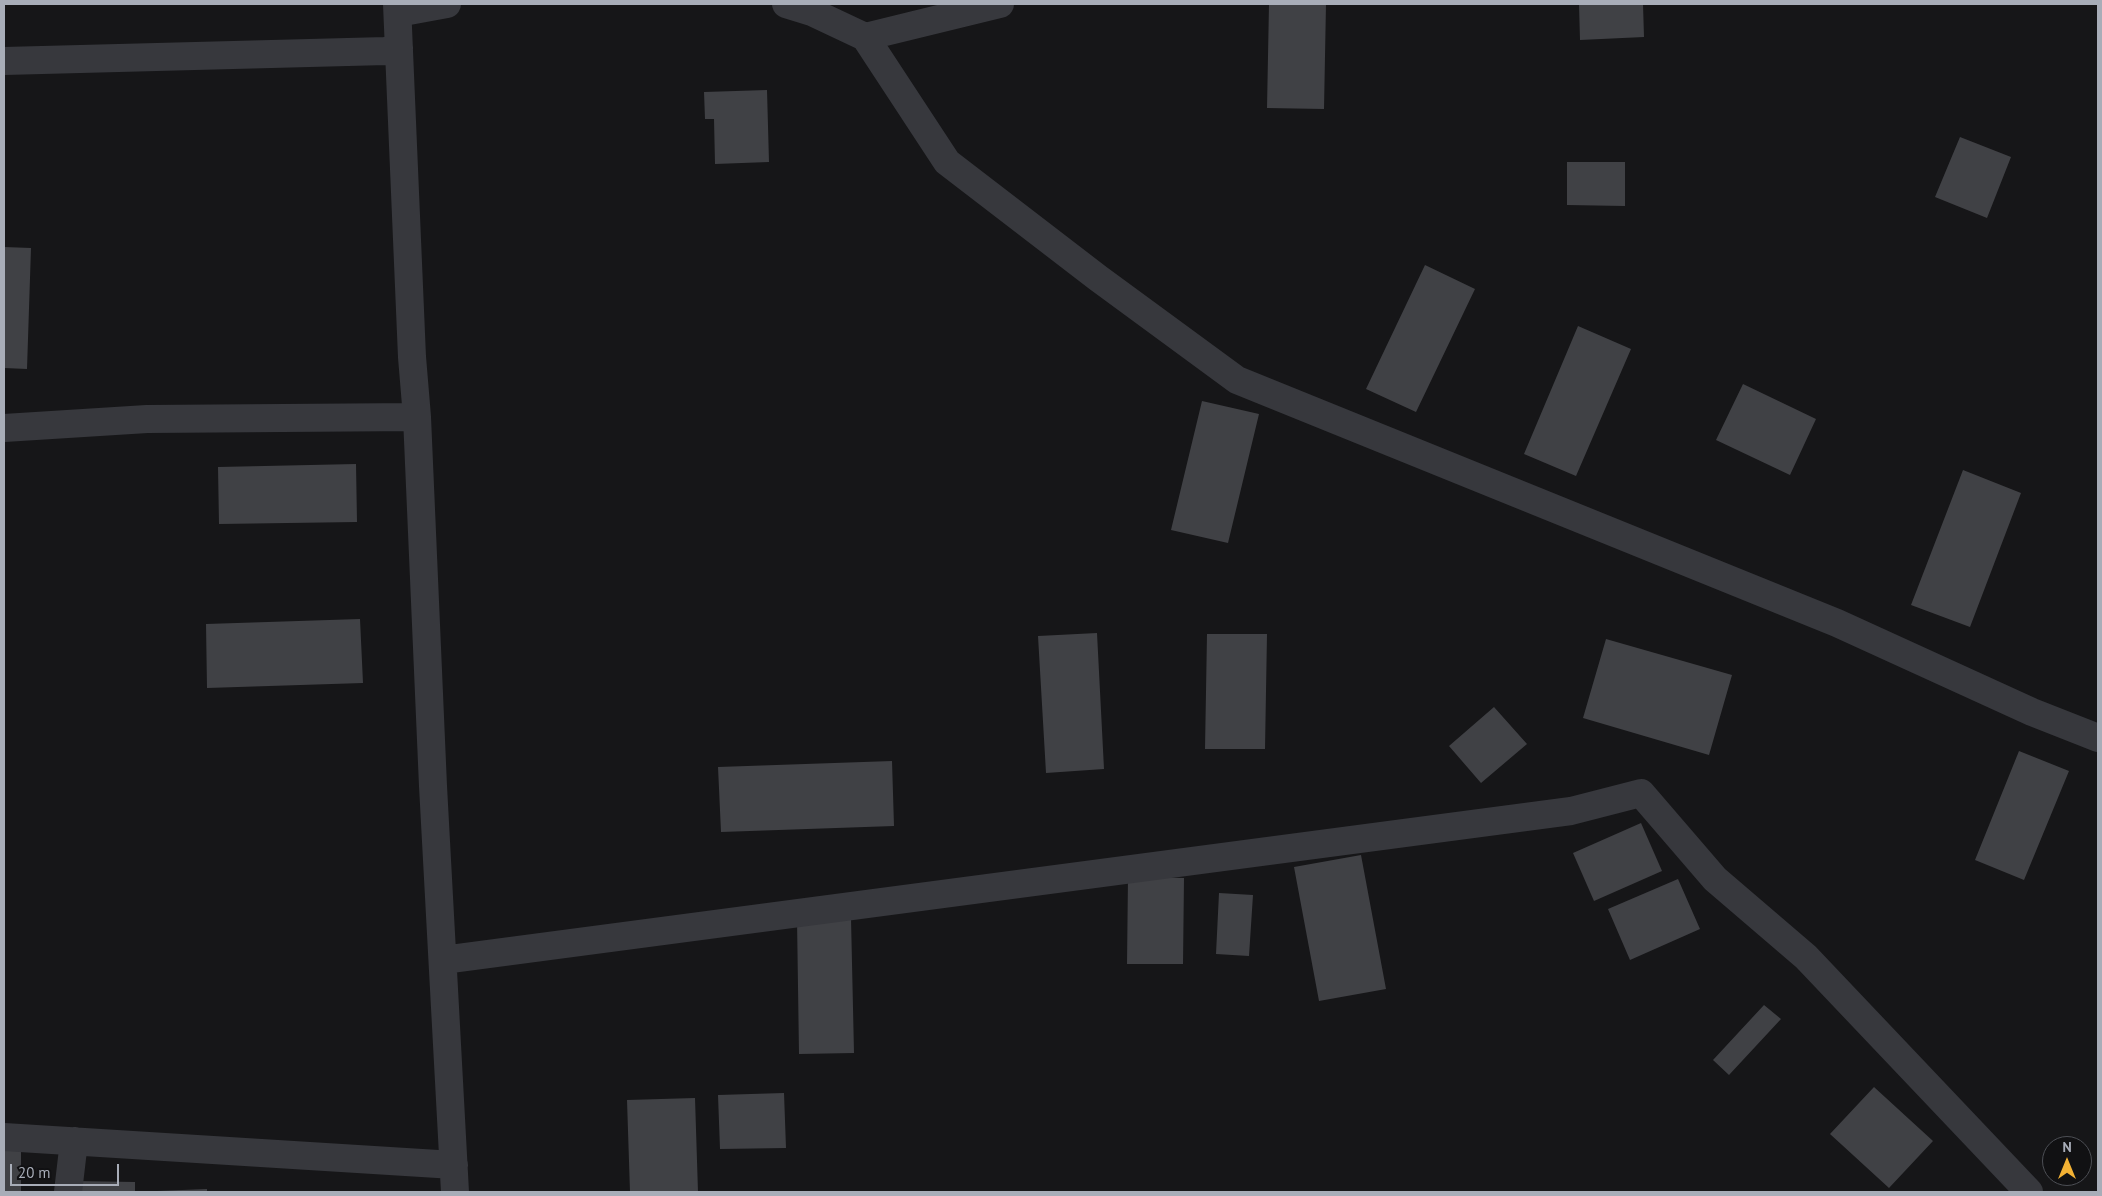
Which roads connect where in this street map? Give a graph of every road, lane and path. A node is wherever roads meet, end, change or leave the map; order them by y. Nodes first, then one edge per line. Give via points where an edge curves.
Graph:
1 (448, 4) edge
2 (786, 4) edge
3 (1000, 4) edge
4 (397, 9) edge
5 (865, 38) junction
6 (400, 48) junction
7 (4, 61) edge
8 (417, 418) junction
9 (4, 428) edge
10 (2098, 738) edge
11 (443, 960) junction
12 (4, 1137) edge
13 (74, 1141) junction
14 (454, 1166) junction
15 (68, 1192) edge
16 (455, 1192) edge
17 (2029, 1192) edge

1 - 4 street
2 - 5 street via 812,12
3 - 5 street
4 - 6 street
5 - 10 street via 947,162 1237,380 1837,623 2032,712
6 - 7 street via 386,51
6 - 8 street
8 - 9 street via 147,419
8 - 11 street
11 - 14 street
11 - 17 street via 1571,811 1641,793 1715,878 1806,957
12 - 13 street
13 - 14 street
13 - 15 street
14 - 16 street

